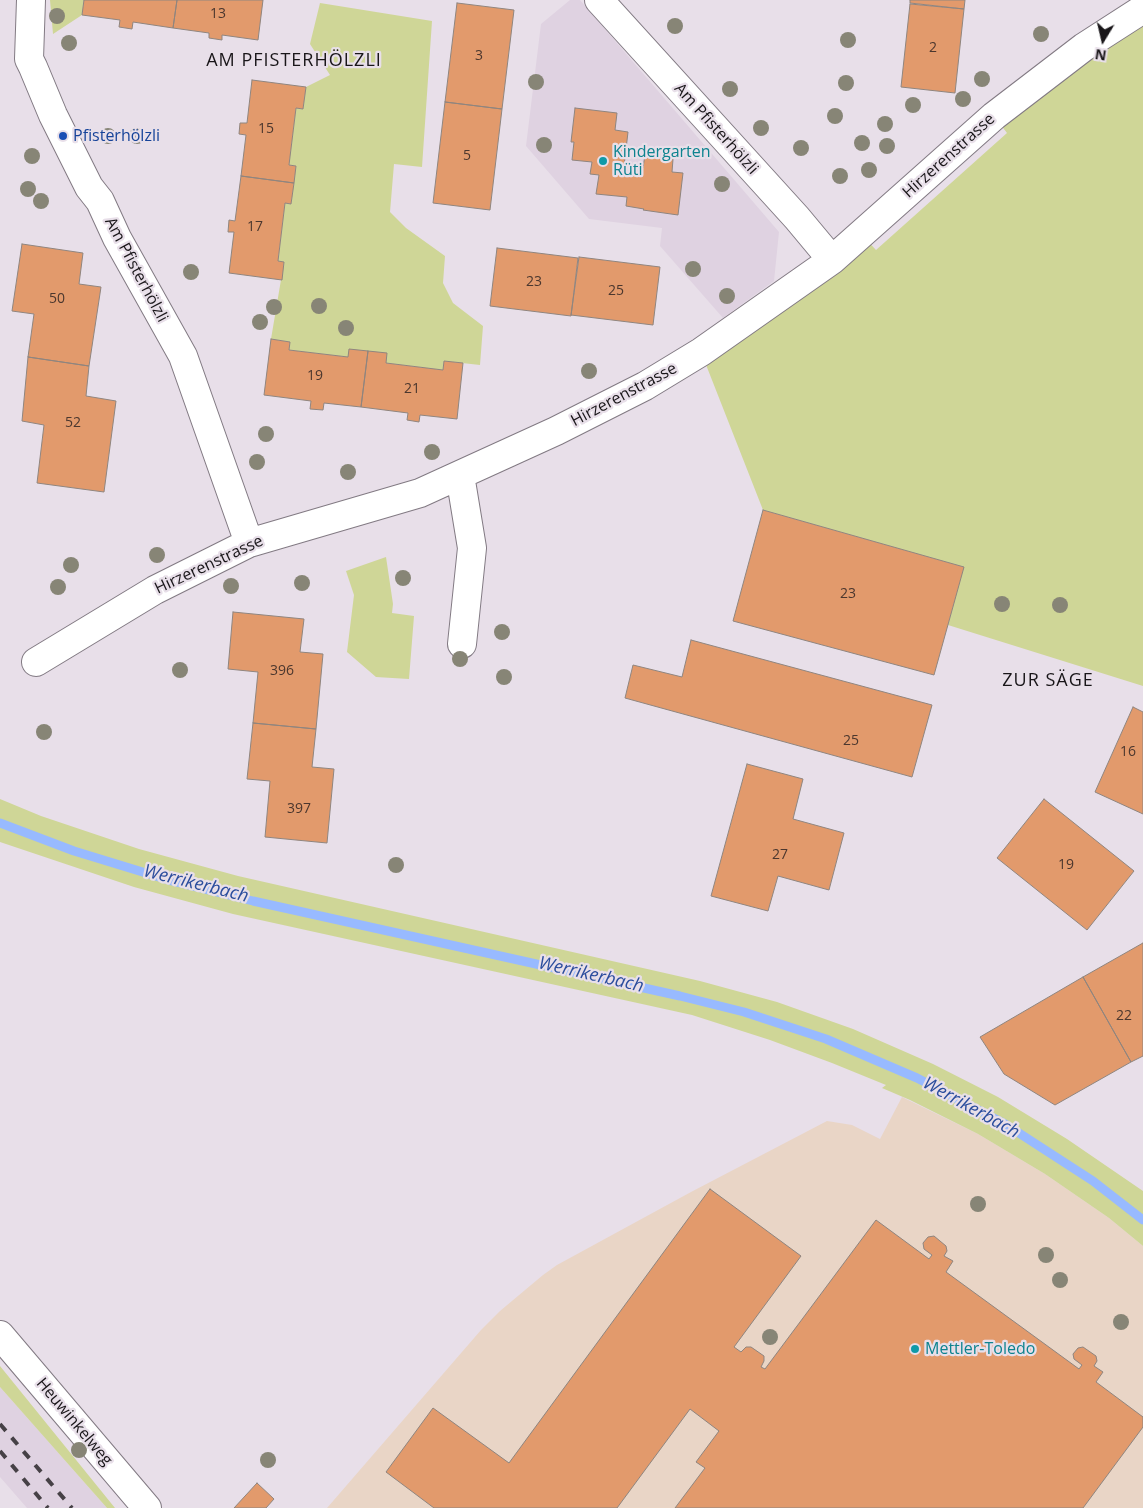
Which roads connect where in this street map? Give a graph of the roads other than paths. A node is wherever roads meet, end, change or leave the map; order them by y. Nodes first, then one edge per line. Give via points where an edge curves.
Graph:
1 (31, 0) edge
2 (599, 0) edge
3 (1138, 0) edge
4 (1143, 8) edge
5 (832, 260) junction
6 (460, 475) junction
7 (249, 543) junction
8 (462, 644) dead end
9 (36, 662) dead end
10 (0, 1336) edge
11 (147, 1508) edge

1 - 7 street, Am Pfisterhölzli via 29,59 89,187 100,201 183,356
2 - 5 street, Am Pfisterhölzli
3 - 4 street
4 - 5 street, Hirzerenstrasse via 1084,47 994,116
5 - 6 street, Hirzerenstrasse via 701,352 645,386
6 - 7 street, Hirzerenstrasse via 420,493
6 - 8 street via 472,548
7 - 9 street, Hirzerenstrasse via 155,590
10 - 11 street, Heuwinkelweg

